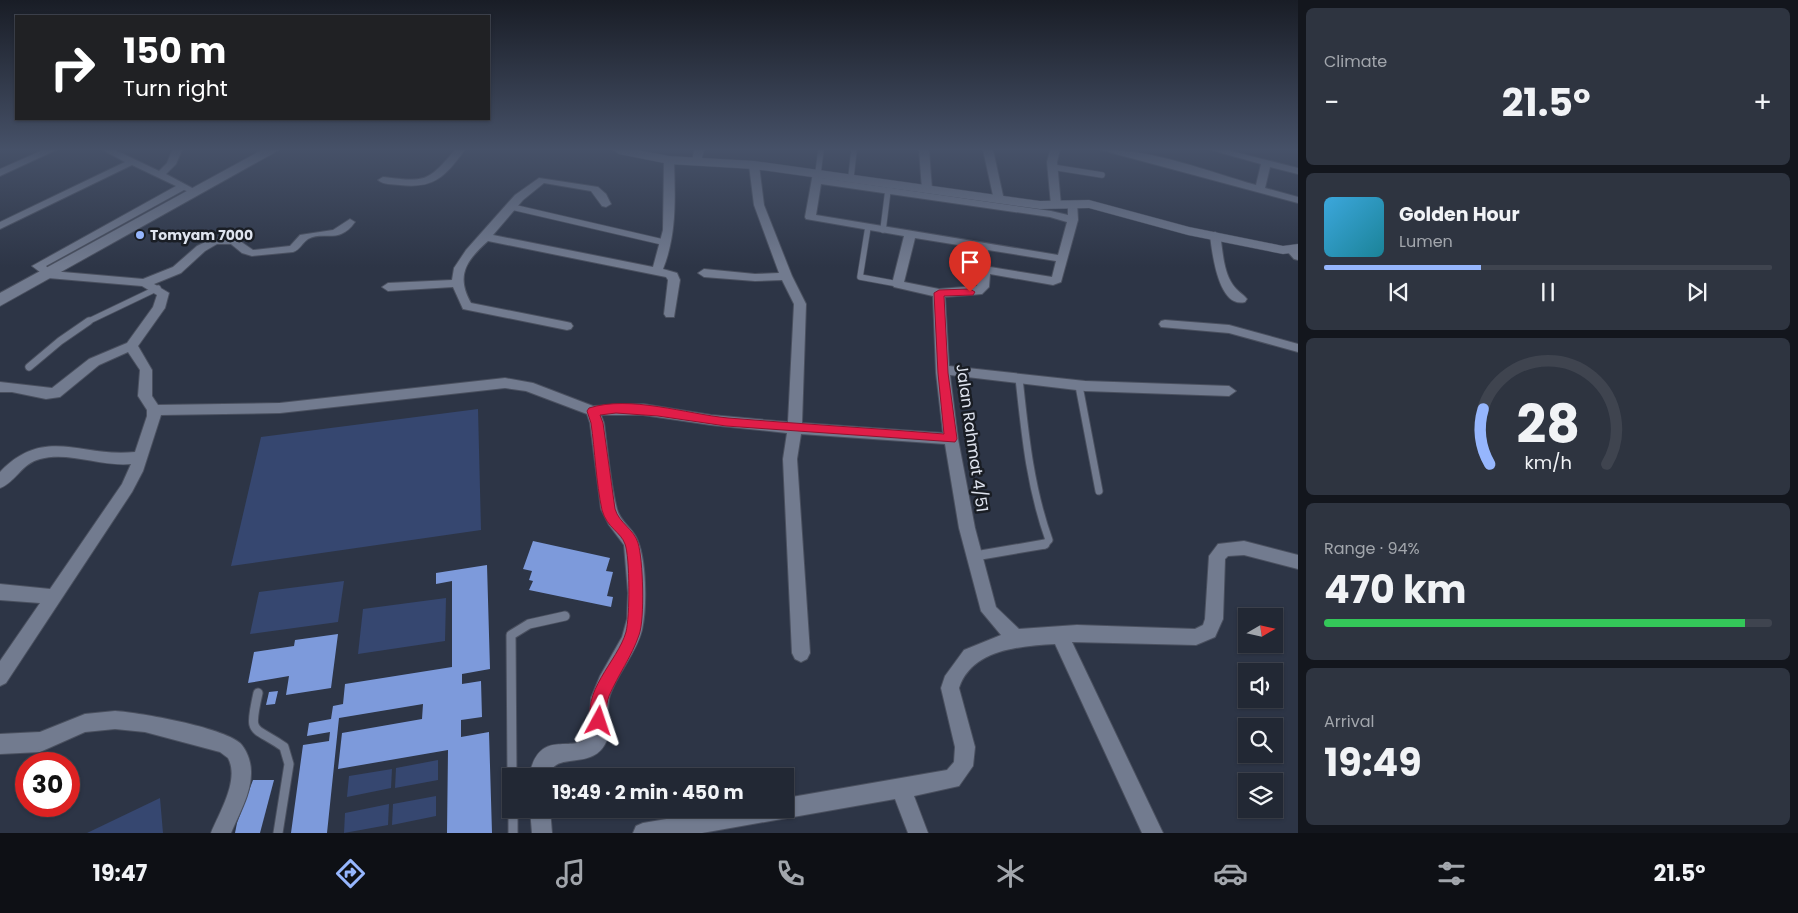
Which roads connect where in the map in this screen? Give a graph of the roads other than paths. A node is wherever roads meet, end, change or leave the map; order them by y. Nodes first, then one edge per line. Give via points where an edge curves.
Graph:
1 (77, 189) edge
2 (190, 189) edge
3 (530, 189) edge
4 (593, 189) edge
5 (670, 189) edge
6 (757, 189) edge
7 (815, 189) edge
8 (882, 189) edge
9 (927, 189) edge
10 (997, 189) edge
11 (1054, 189) edge
12 (1263, 189) edge
13 (888, 190) junction
14 (999, 200) junction
15 (1298, 200) edge
16 (606, 204) dead end
17 (1056, 204) junction
18 (1073, 204) junction
19 (512, 207) junction
20 (1073, 220) junction
21 (350, 222) dead end
22 (0, 226) edge
23 (868, 227) junction
24 (883, 230) junction
25 (910, 234) junction
26 (1215, 235) junction
27 (486, 237) junction
28 (668, 244) junction
29 (982, 246) junction
30 (1296, 251) edge
31 (1062, 259) junction
32 (985, 270) junction
33 (657, 271) junction
34 (704, 273) dead end
35 (48, 274) junction
36 (786, 276) junction
37 (458, 283) junction
38 (898, 284) junction
39 (151, 286) junction
40 (388, 287) dead end
41 (939, 293) junction
42 (1241, 299) dead end
43 (0, 300) edge
44 (670, 314) dead end
45 (1165, 324) dead end
46 (567, 326) dead end
47 (131, 346) junction
48 (1298, 348) edge
49 (29, 368) dead end
50 (943, 370) junction
51 (1019, 378) junction
52 (1079, 386) junction
53 (0, 387) edge
54 (1229, 390) dead end
55 (154, 410) junction
56 (592, 411) junction
57 (795, 428) junction
58 (951, 439) junction
59 (140, 457) junction
60 (0, 482) edge
61 (1099, 491) dead end
62 (975, 556) junction
63 (1298, 562) edge
64 (0, 592) edge
65 (53, 597) junction
66 (566, 616) dead end
67 (1060, 635) junction
68 (1015, 638) junction
69 (801, 653) dead end
70 (0, 677) edge
71 (258, 693) dead end
72 (0, 744) edge
73 (512, 768) edge
74 (541, 768) edge
75 (901, 788) junction
76 (794, 807) edge
77 (513, 818) edge
78 (541, 818) edge
79 (730, 818) edge
80 (221, 833) edge
81 (278, 833) edge
82 (513, 833) edge
83 (542, 833) edge
84 (643, 833) edge
85 (918, 833) edge
86 (1153, 833) edge

1 - 22 street
2 - 35 main road
3 - 19 street
4 - 16 street
5 - 28 street
6 - 36 street via 759,205
7 - 23 street via 810,217
8 - 13 street
9 - 14 street
10 - 14 street
11 - 17 street
12 - 15 street
13 - 20 street
13 - 24 lane
14 - 17 street
17 - 18 street
18 - 20 street
18 - 26 street via 1088,204 1188,231
19 - 27 street
19 - 28 lane
20 - 31 street
21 - 39 street via 336,233 304,237 297,246 288,250 252,253 232,241 209,243 200,247 176,271
23 - 24 street
23 - 38 lane via 860,277
24 - 25 street
25 - 29 street
25 - 38 street
26 - 30 street
26 - 42 street via 1224,282 1231,294
27 - 33 street
27 - 37 street via 465,256
28 - 33 street
29 - 31 street
29 - 32 street
31 - 32 street via 1057,279 1053,281
32 - 41 street via 982,287 978,291
33 - 44 street via 673,276
34 - 36 street via 730,273 763,279
35 - 39 street
35 - 43 main road
36 - 57 street via 800,304
37 - 40 street
37 - 46 street via 460,295 467,306
38 - 41 street
39 - 47 street via 163,293 159,308
39 - 49 lane via 78,327
41 - 50 street, Jalan Rahmat 4/51
45 - 48 street via 1229,329
47 - 53 street via 94,362 55,393
47 - 55 street via 146,370 145,396
50 - 51 street
50 - 58 street, Jalan Rahmat 4/51
51 - 52 street
51 - 62 lane via 1030,474 1049,540 1044,545
52 - 54 street
52 - 61 lane
55 - 56 street via 280,408 505,382 528,386
55 - 59 street
56 - 57 street via 658,412
56 - 74 street via 597,423 608,509 612,520 630,538 632,545 633,633 600,698 594,746 554,754
57 - 58 street
57 - 69 street via 790,459
58 - 62 street, Jalan Rahmat 4/51
59 - 60 street via 120,460 48,450 36,452 13,465
59 - 65 street via 128,488
62 - 68 street, Jalan Rahmat 4/51 via 989,611
63 - 67 street via 1244,548 1224,549 1217,556 1214,619 1209,631 1196,637
64 - 65 street
65 - 70 street
66 - 73 lane via 525,625 511,635
67 - 68 street
67 - 86 street
68 - 75 street via 970,656 954,676 950,688 965,747 963,766 952,779
71 - 81 lane via 254,726 259,733 284,746 288,755
72 - 80 street via 40,742 85,722 115,720 145,723 225,744 239,754 242,773
75 - 76 street
75 - 85 street
77 - 82 lane
78 - 83 street
79 - 84 street

